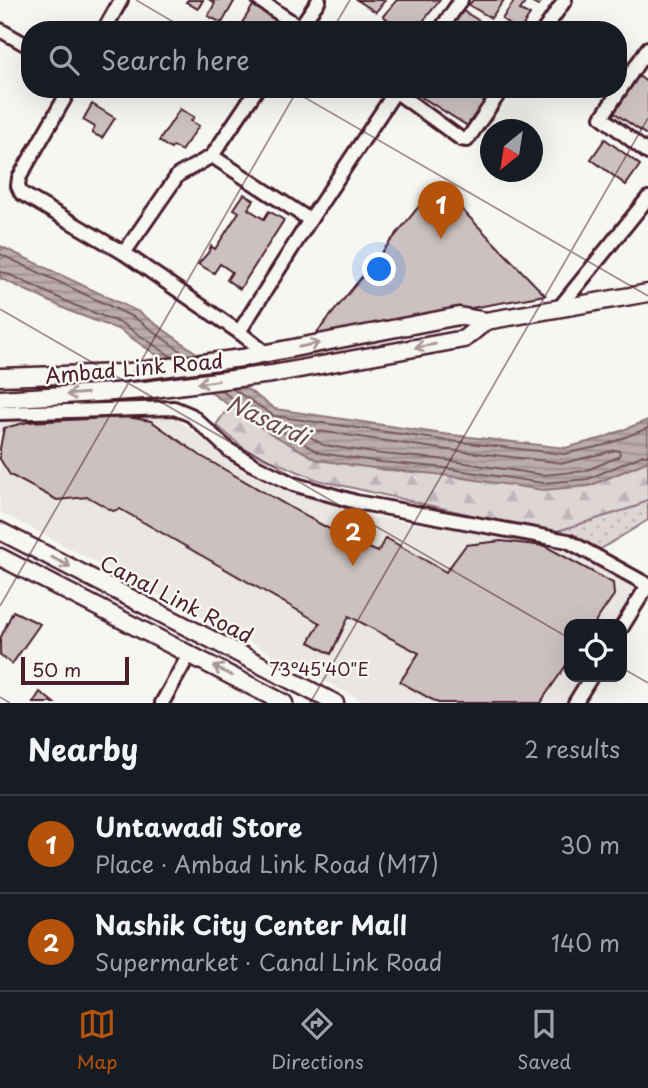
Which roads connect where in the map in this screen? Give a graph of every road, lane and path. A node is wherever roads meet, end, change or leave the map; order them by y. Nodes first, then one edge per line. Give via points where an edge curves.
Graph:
1 (121, 0) edge
2 (259, 0) edge
3 (319, 0) edge
4 (461, 0) edge
5 (565, 0) edge
6 (109, 21) edge
7 (289, 21) edge
8 (306, 21) edge
9 (446, 21) edge
10 (550, 21) edge
11 (0, 30) edge
12 (21, 42) edge
13 (648, 48) edge
14 (627, 80) edge
15 (65, 98) edge
16 (251, 98) edge
17 (390, 98) edge
18 (406, 98) edge
19 (496, 98) edge
20 (615, 98) edge
21 (648, 153) edge
22 (212, 156) junction
23 (648, 198) edge
24 (310, 219) junction
25 (124, 253) junction
26 (648, 293) edge
27 (560, 307) junction
28 (486, 321) junction
29 (239, 332) junction
30 (267, 354) junction
31 (0, 377) edge
32 (0, 399) edge
33 (0, 413) edge
34 (0, 531) edge
35 (0, 557) edge
36 (648, 585) edge
37 (627, 619) edge
38 (190, 653) junction
39 (588, 682) edge
40 (162, 703) edge
41 (284, 703) edge
42 (335, 703) edge
43 (575, 703) edge

1 - 6 street
2 - 7 street
3 - 8 street
4 - 9 street
5 - 10 street
11 - 12 street
13 - 14 street
15 - 25 street via 18,186 21,193
16 - 22 street
17 - 24 street
18 - 19 street via 465,141
20 - 21 street via 602,117
22 - 24 street
22 - 25 street via 178,175
23 - 27 street
24 - 29 street
25 - 29 street
26 - 27 main road
27 - 28 main road
30 -> 28 main road, Ambad Link Road via 459,316
28 -> 32 main road, Ambad Link Road via 464,339 272,374 145,390
29 - 30 street
30 - 31 main road, Ambad Link Road via 122,373
33 - 36 street via 174,408 191,415 229,450 293,484 356,502 568,541
34 -> 42 main road, Canal Link Road
35 - 38 main road, Canal Link Road
36 - 37 street
38 - 40 street
41 -> 38 main road, Canal Link Road
39 - 43 street

